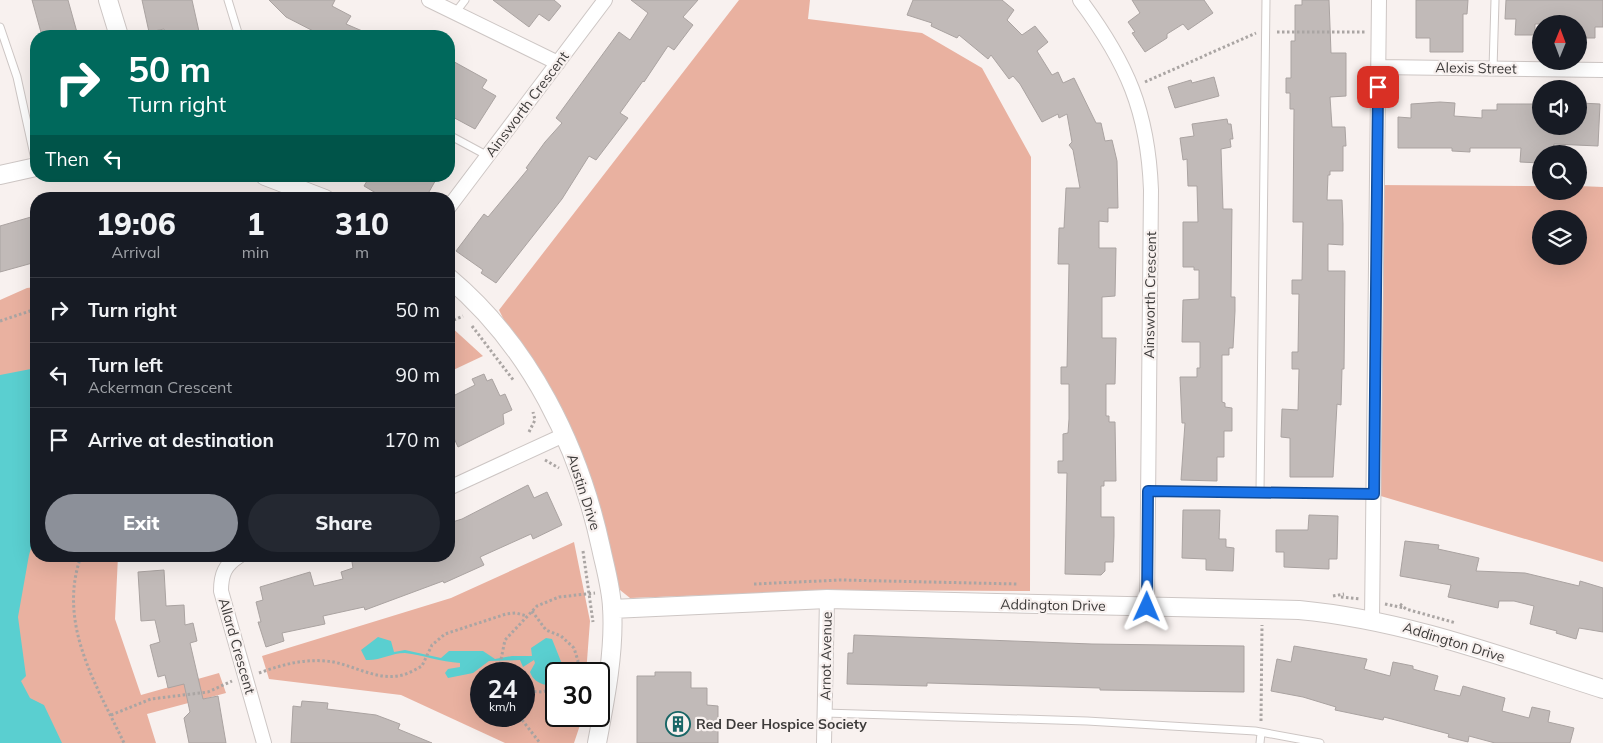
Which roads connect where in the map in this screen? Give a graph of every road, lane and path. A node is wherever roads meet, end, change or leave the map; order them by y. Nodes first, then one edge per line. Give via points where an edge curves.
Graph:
1 (108, 0) edge
2 (228, 0) edge
3 (429, 0) edge
4 (465, 0) edge
5 (605, 0) edge
6 (1080, 0) edge
7 (1266, 0) edge
8 (1379, 0) edge
9 (1495, 0) edge
10 (455, 13) junction
11 (0, 27) edge
12 (117, 30) edge
13 (237, 30) edge
14 (1258, 32) dead end
15 (1272, 32) dead end
16 (1379, 32) junction
17 (558, 63) junction
18 (1378, 67) junction
19 (1493, 69) junction
20 (1603, 70) edge
21 (1133, 87) junction
22 (30, 137) edge
23 (455, 138) edge
24 (489, 156) junction
25 (30, 167) edge
26 (0, 175) edge
27 (281, 182) edge
28 (307, 192) edge
29 (455, 199) edge
30 (455, 284) edge
31 (30, 311) edge
32 (455, 319) edge
33 (0, 321) edge
34 (518, 386) dead end
35 (530, 406) dead end
36 (529, 432) dead end
37 (564, 435) junction
38 (544, 460) dead end
39 (560, 470) dead end
40 (455, 485) edge
41 (1148, 491) junction
42 (1260, 492) junction
43 (1374, 494) junction
44 (582, 545) dead end
45 (80, 562) edge
46 (230, 562) edge
47 (589, 593) junction
48 (597, 593) dead end
49 (827, 599) junction
50 (1147, 607) junction
51 (612, 609) junction
52 (1264, 609) junction
53 (532, 611) junction
54 (527, 616) junction
55 (1372, 620) junction
56 (592, 622) dead end
57 (499, 662) edge
58 (578, 662) edge
59 (254, 675) dead end
60 (238, 679) dead end
61 (1603, 689) edge
62 (824, 713) junction
63 (111, 715) junction
64 (528, 727) edge
65 (1261, 733) junction
66 (124, 743) edge
67 (264, 743) edge
68 (540, 743) edge
69 (597, 743) edge
70 (824, 743) edge
71 (1260, 743) edge
72 (1320, 743) edge

1 - 12 street
2 - 13 lane
3 - 10 street
4 - 10 lane
5 - 17 street, Ainsworth Crescent
6 - 21 street, Ainsworth Crescent via 1116,52
7 - 42 lane
8 - 16 street
9 - 19 lane
10 - 17 street
11 - 22 lane via 17,77
14 - 21 path
15 - 16 path
16 - 18 street
17 - 24 street, Ainsworth Crescent
18 - 19 street, Alexis Street
18 - 43 street
19 - 20 street, Alexis Street
21 - 41 street, Ainsworth Crescent via 1148,147 1151,182
23 - 24 lane
24 - 29 street, Ainsworth Crescent
25 - 26 street
27 - 28 street
30 - 37 street, Austin Drive via 512,344 541,389
31 - 33 path
32 - 34 path via 462,315
35 - 36 path via 535,420
37 - 40 street
37 - 51 street, Austin Drive via 592,506
38 - 39 path
41 - 42 lane
41 - 50 street, Ainsworth Crescent
42 - 43 lane
43 - 55 street
44 - 47 path
45 - 63 path via 73,597 76,626 88,668
46 - 67 street, Allard Crescent via 221,579 221,591
47 - 48 path
47 - 53 path via 552,598
47 - 56 path
49 - 50 street, Addington Drive
49 - 51 street, Addington Drive
49 - 62 street, Arnot Avenue
50 - 52 street, Addington Drive
51 - 69 street, Austin Drive via 608,672
52 - 55 street, Addington Drive via 1331,613
52 - 65 path via 1260,649
53 - 54 path
53 - 58 path via 543,628 568,640
54 - 57 path via 505,640
54 - 59 path via 511,613 449,632 437,639 422,666 398,676 312,660 285,664
55 - 61 street, Addington Drive via 1436,635
60 - 63 path via 208,692 150,699
62 - 65 lane via 1087,721 1254,730
62 - 70 street, Arnot Avenue
63 - 66 path
64 - 68 path
65 - 71 lane
65 - 72 lane

